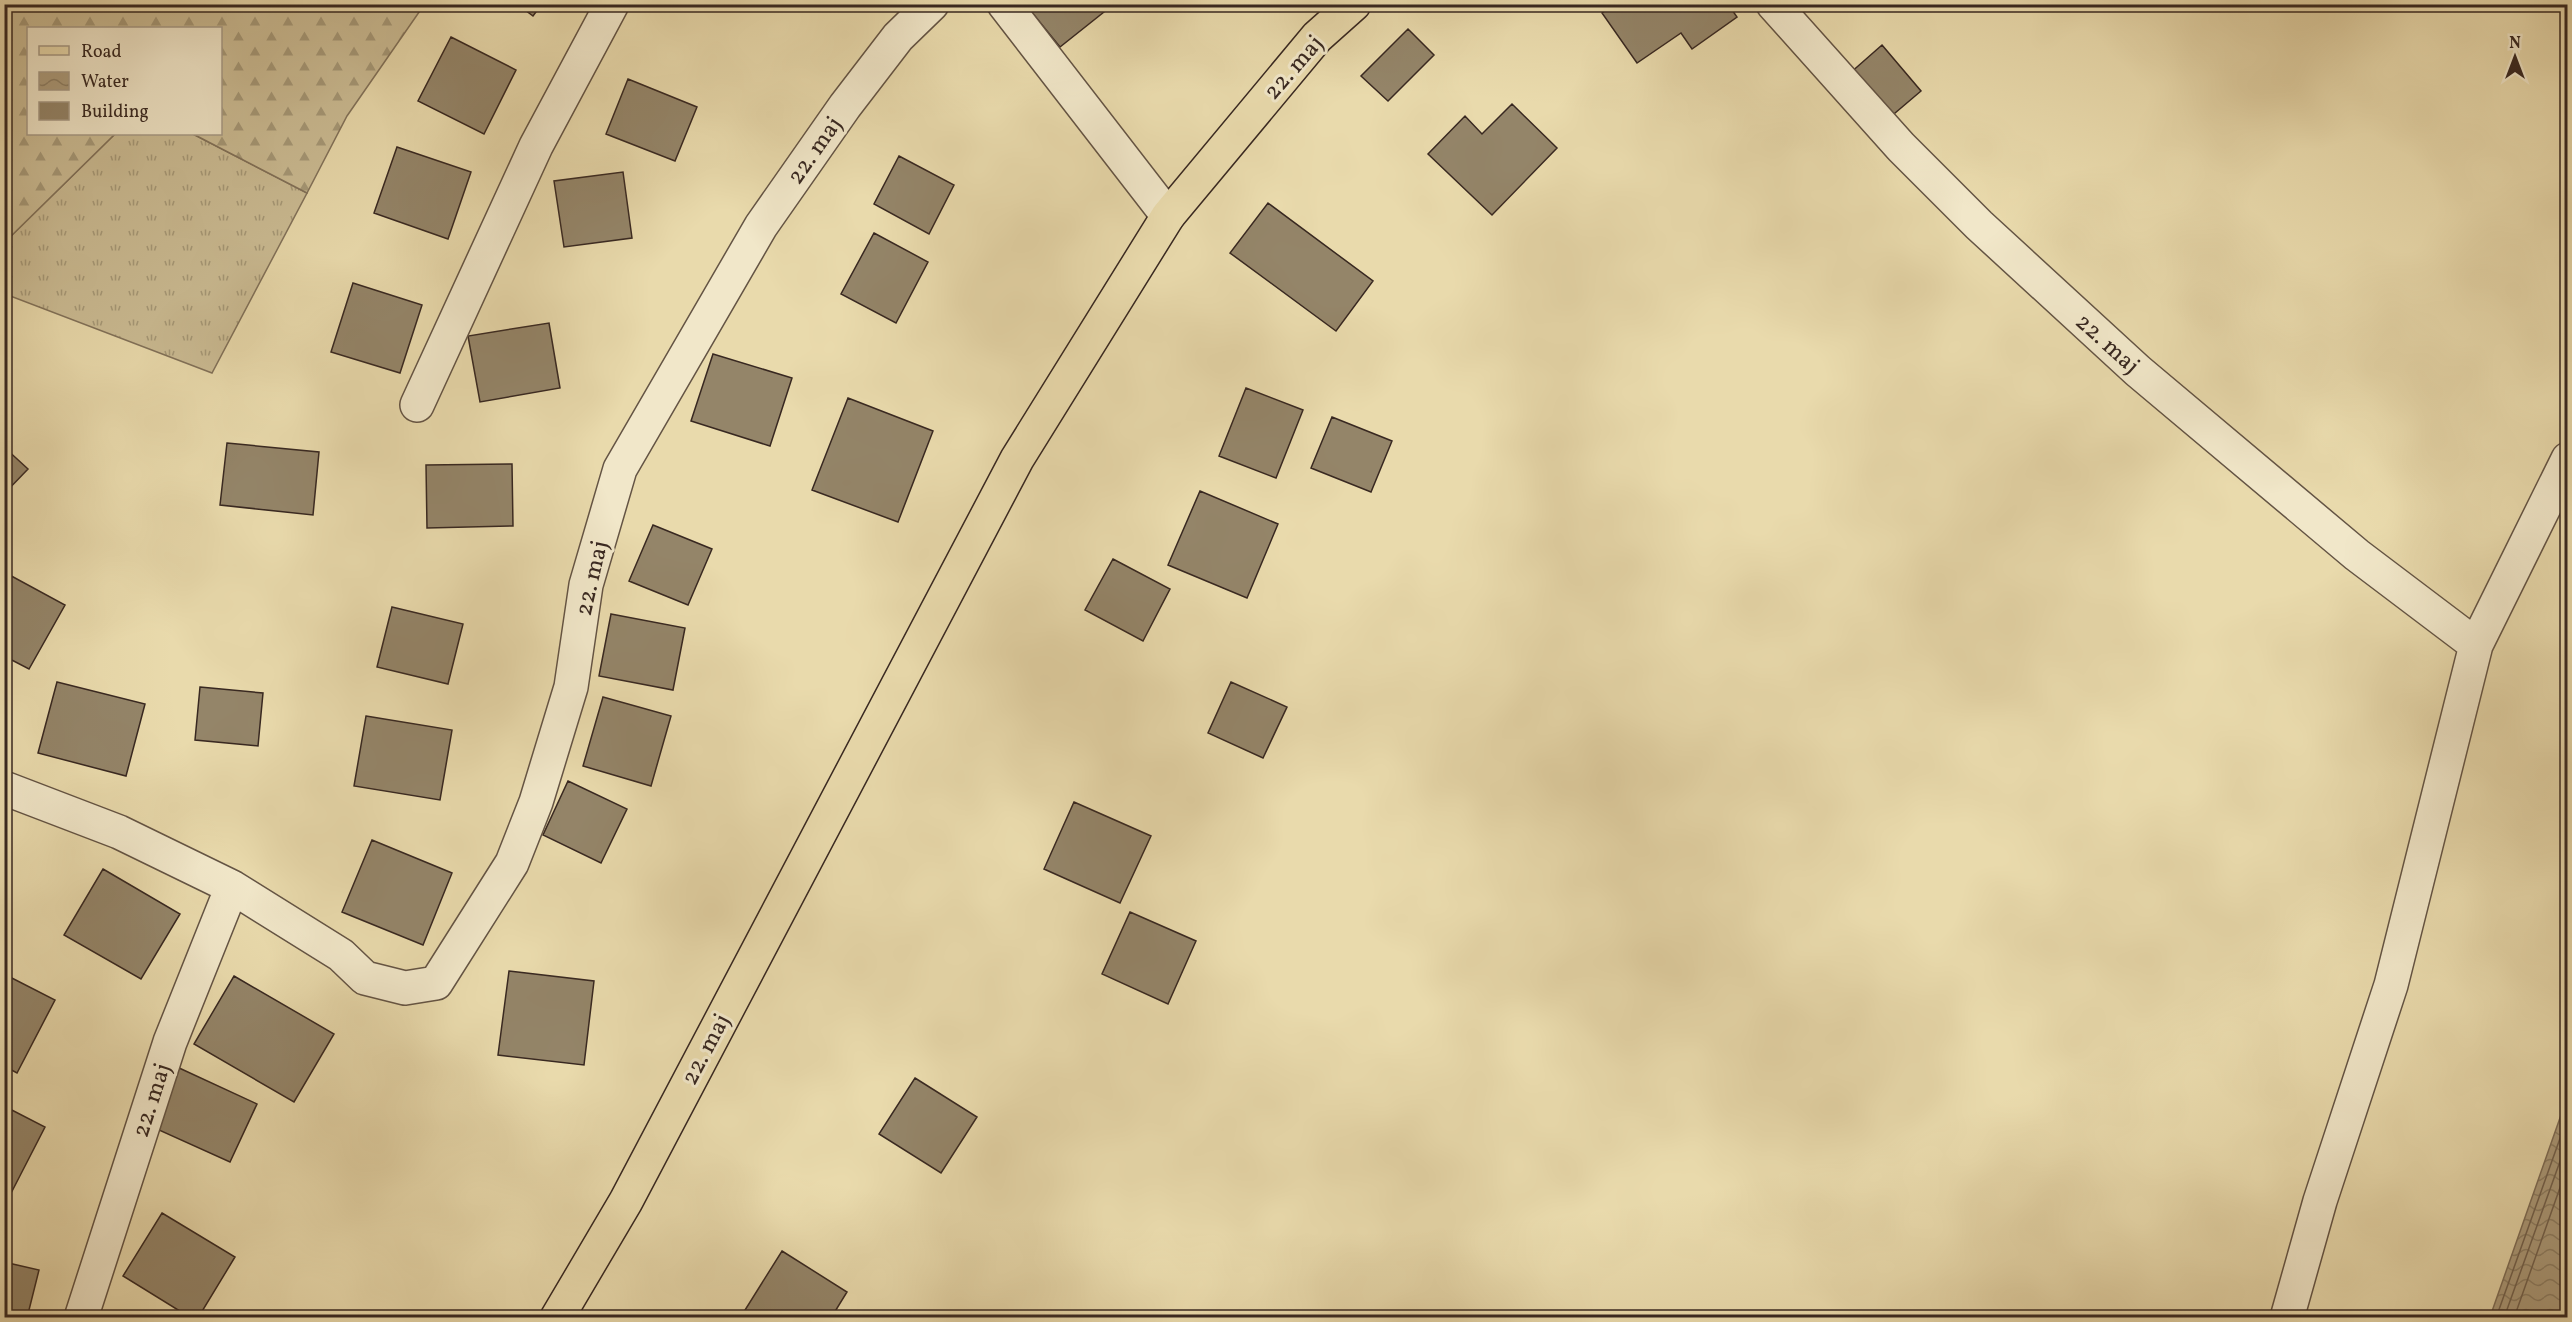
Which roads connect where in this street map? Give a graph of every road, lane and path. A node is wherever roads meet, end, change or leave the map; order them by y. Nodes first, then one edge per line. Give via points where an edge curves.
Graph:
1 (612, 4) edge
2 (932, 4) edge
3 (1004, 4) edge
4 (1354, 4) edge
5 (1773, 4) edge
6 (1168, 216) junction
7 (417, 405) dead end
8 (2568, 459) edge
9 (2476, 645) junction
10 (6, 792) edge
11 (232, 887) junction
12 (81, 1317) edge
13 (557, 1317) edge
14 (2287, 1317) edge

1 - 7 street via 536,146
2 - 11 street, 22. maj via 891,46 761,226 620,469 586,585 571,687 536,802 512,863 436,983 405,988 365,978 341,955
3 - 6 street
4 - 6 main road, 22. maj via 1317,37
5 - 9 street, 22. maj via 1901,147 1979,225 2138,371 2357,555
6 - 13 main road, 22. maj via 1017,459 626,1201
8 - 9 street
9 - 14 street via 2391,985 2320,1201
10 - 11 street, 22. maj via 118,832
11 - 12 street, 22. maj via 170,1042

